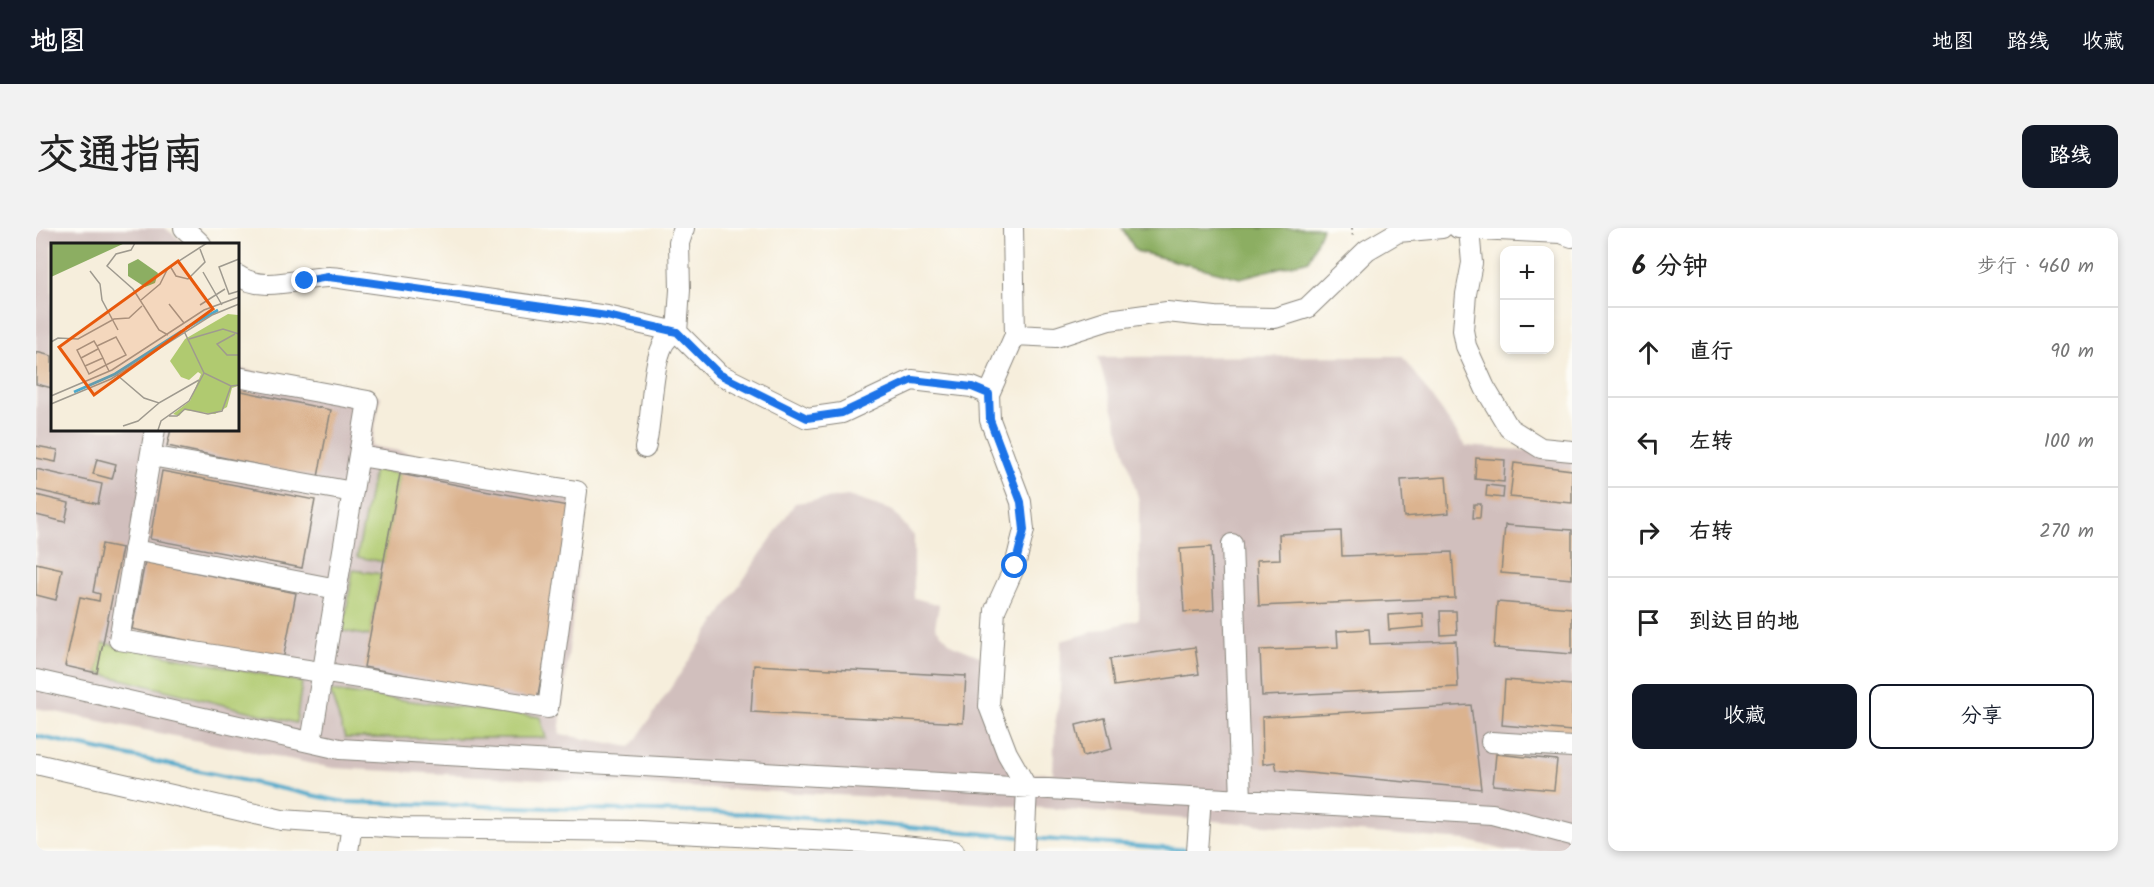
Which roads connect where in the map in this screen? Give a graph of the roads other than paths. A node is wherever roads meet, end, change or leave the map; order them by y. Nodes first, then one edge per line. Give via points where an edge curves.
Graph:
1 (184, 228) edge
2 (684, 228) edge
3 (1014, 228) edge
4 (1442, 228) edge
5 (1447, 228) edge
6 (1469, 229) edge
7 (1572, 237) edge
8 (200, 243) edge
9 (238, 276) edge
10 (677, 332) junction
11 (1015, 335) junction
12 (238, 377) edge
13 (989, 394) junction
14 (155, 430) edge
15 (645, 448) dead end
16 (1572, 451) edge
17 (150, 456) junction
18 (359, 456) junction
19 (353, 492) junction
20 (1232, 544) dead end
21 (134, 550) junction
22 (337, 589) junction
23 (322, 674) junction
24 (36, 680) edge
25 (36, 692) edge
26 (311, 742) junction
27 (1491, 742) dead end
28 (1572, 747) edge
29 (36, 764) edge
30 (1027, 794) junction
31 (1241, 800) junction
32 (1200, 810) junction
33 (352, 825) junction
34 (1572, 835) edge
35 (1572, 849) edge
36 (348, 851) edge
37 (954, 851) edge
38 (1024, 851) edge
39 (1197, 851) edge

1 - 8 street
2 - 10 street via 679,243
3 - 11 street
4 - 11 street via 1398,232 1367,250 1307,308 1275,318 1167,312 1109,320 1056,337
5 - 6 street
6 - 7 street
6 - 16 street via 1472,263 1463,330 1485,388 1509,428 1541,448
9 - 10 street via 270,284 328,277 345,279 607,316
10 - 13 street via 719,374 807,418 842,413 912,380 972,387
10 - 15 street via 668,337 661,350
11 - 13 street
12 - 18 street via 368,401
13 - 30 street via 990,420 1021,502 1024,530 1015,566 995,610 989,706
14 - 17 street
17 - 19 street
17 - 21 street
18 - 19 street
18 - 23 street via 577,491 548,708
19 - 22 street
20 - 31 street
21 - 22 street
21 - 23 street via 119,640
22 - 23 street
23 - 26 street
24 - 26 street
25 - 30 street via 338,758
26 - 30 street via 339,748
27 - 28 street
29 - 33 street via 282,820
30 - 31 street
30 - 32 street
30 - 38 street
31 - 34 street via 1492,814
32 - 35 street via 1490,827
32 - 39 street
33 - 36 street
33 - 37 street via 639,831

